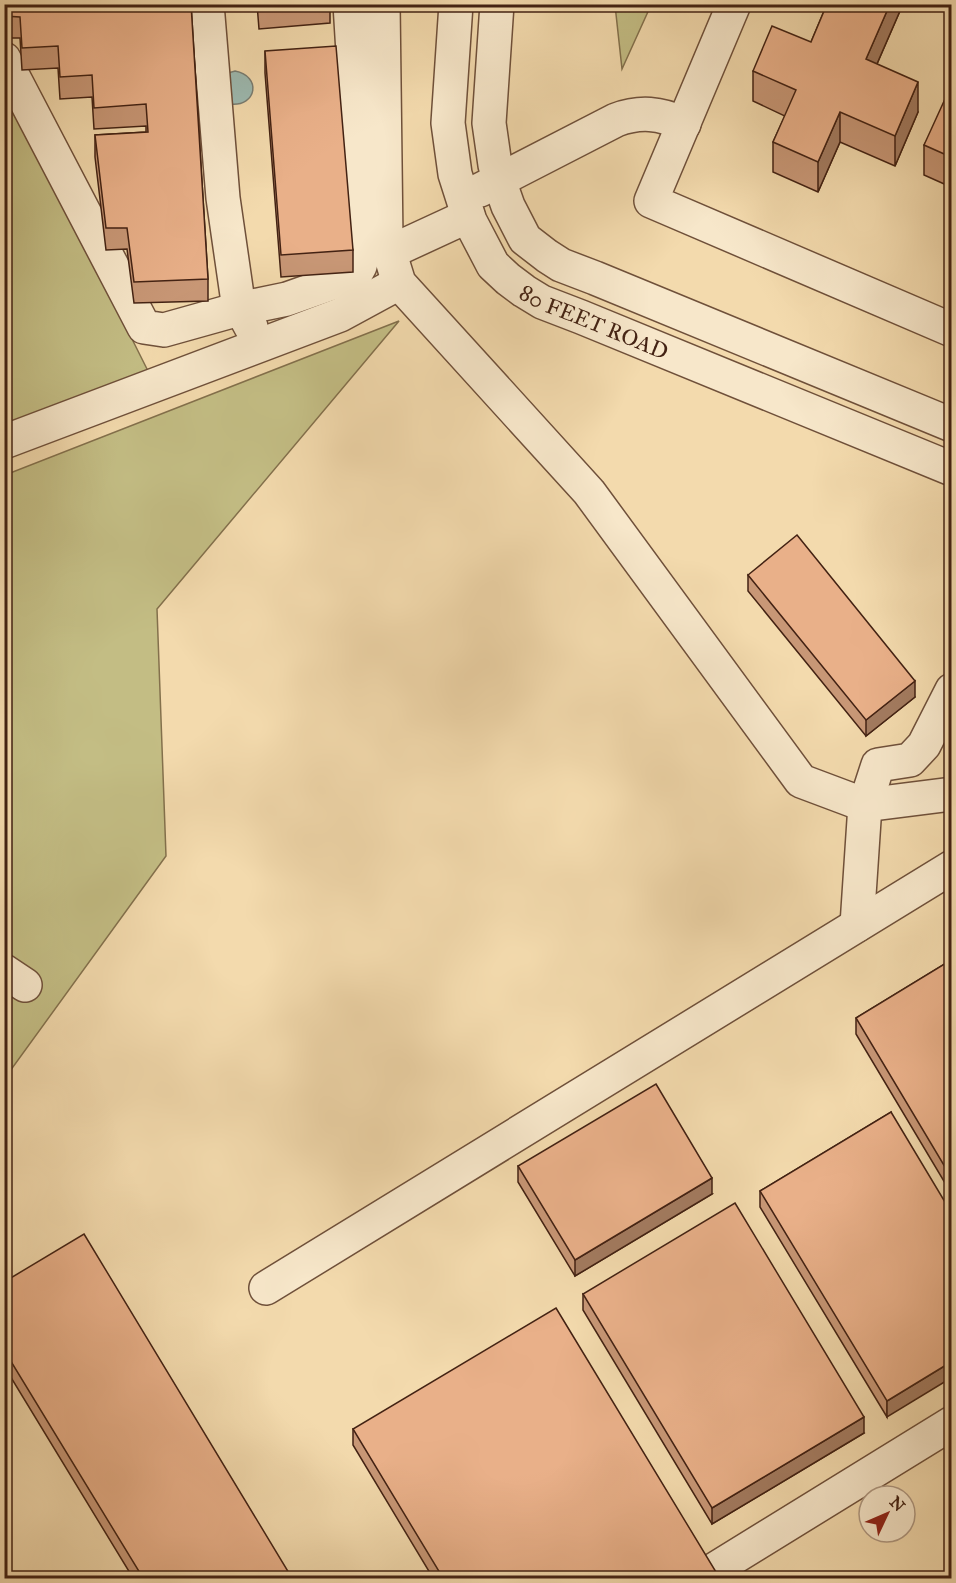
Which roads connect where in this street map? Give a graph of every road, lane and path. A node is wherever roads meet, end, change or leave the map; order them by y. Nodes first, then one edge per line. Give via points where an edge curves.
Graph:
1 (207, 4) edge
2 (350, 4) edge
3 (383, 4) edge
4 (456, 4) edge
5 (497, 4) edge
6 (734, 4) edge
7 (4, 59) edge
8 (684, 124) junction
9 (499, 179) junction
10 (465, 207) junction
11 (390, 252) junction
12 (399, 283) junction
13 (239, 309) junction
14 (951, 330) edge
15 (261, 345) junction
16 (951, 425) edge
17 (4, 442) edge
18 (951, 469) edge
19 (951, 690) edge
20 (951, 794) edge
21 (865, 806) junction
22 (951, 867) edge
23 (857, 925) junction
24 (266, 1288) dead end
25 (951, 1423) edge
26 (707, 1574) edge

1 - 13 street via 223,198
2 - 13 street via 365,247 360,266 355,275 342,281
3 - 11 street via 386,241
4 - 10 street, 80 FEET ROAD via 448,123 455,174
5 - 9 street, 80 FEET ROAD via 489,123
6 - 8 street
7 - 13 street via 144,327 164,330
8 - 9 street via 657,114 629,115
8 - 14 street via 651,201
9 - 10 street
9 - 16 street, 80 FEET ROAD via 525,239 561,264
10 - 11 street
10 - 18 street, 80 FEET ROAD via 493,265 542,302
11 - 12 street
12 - 15 street via 340,315
12 - 21 street via 589,492 801,781
13 - 15 street
15 - 17 street
19 - 21 street via 924,745 910,760 879,765
20 - 21 street
21 - 23 street
22 - 23 street
23 - 24 street
25 - 26 street

